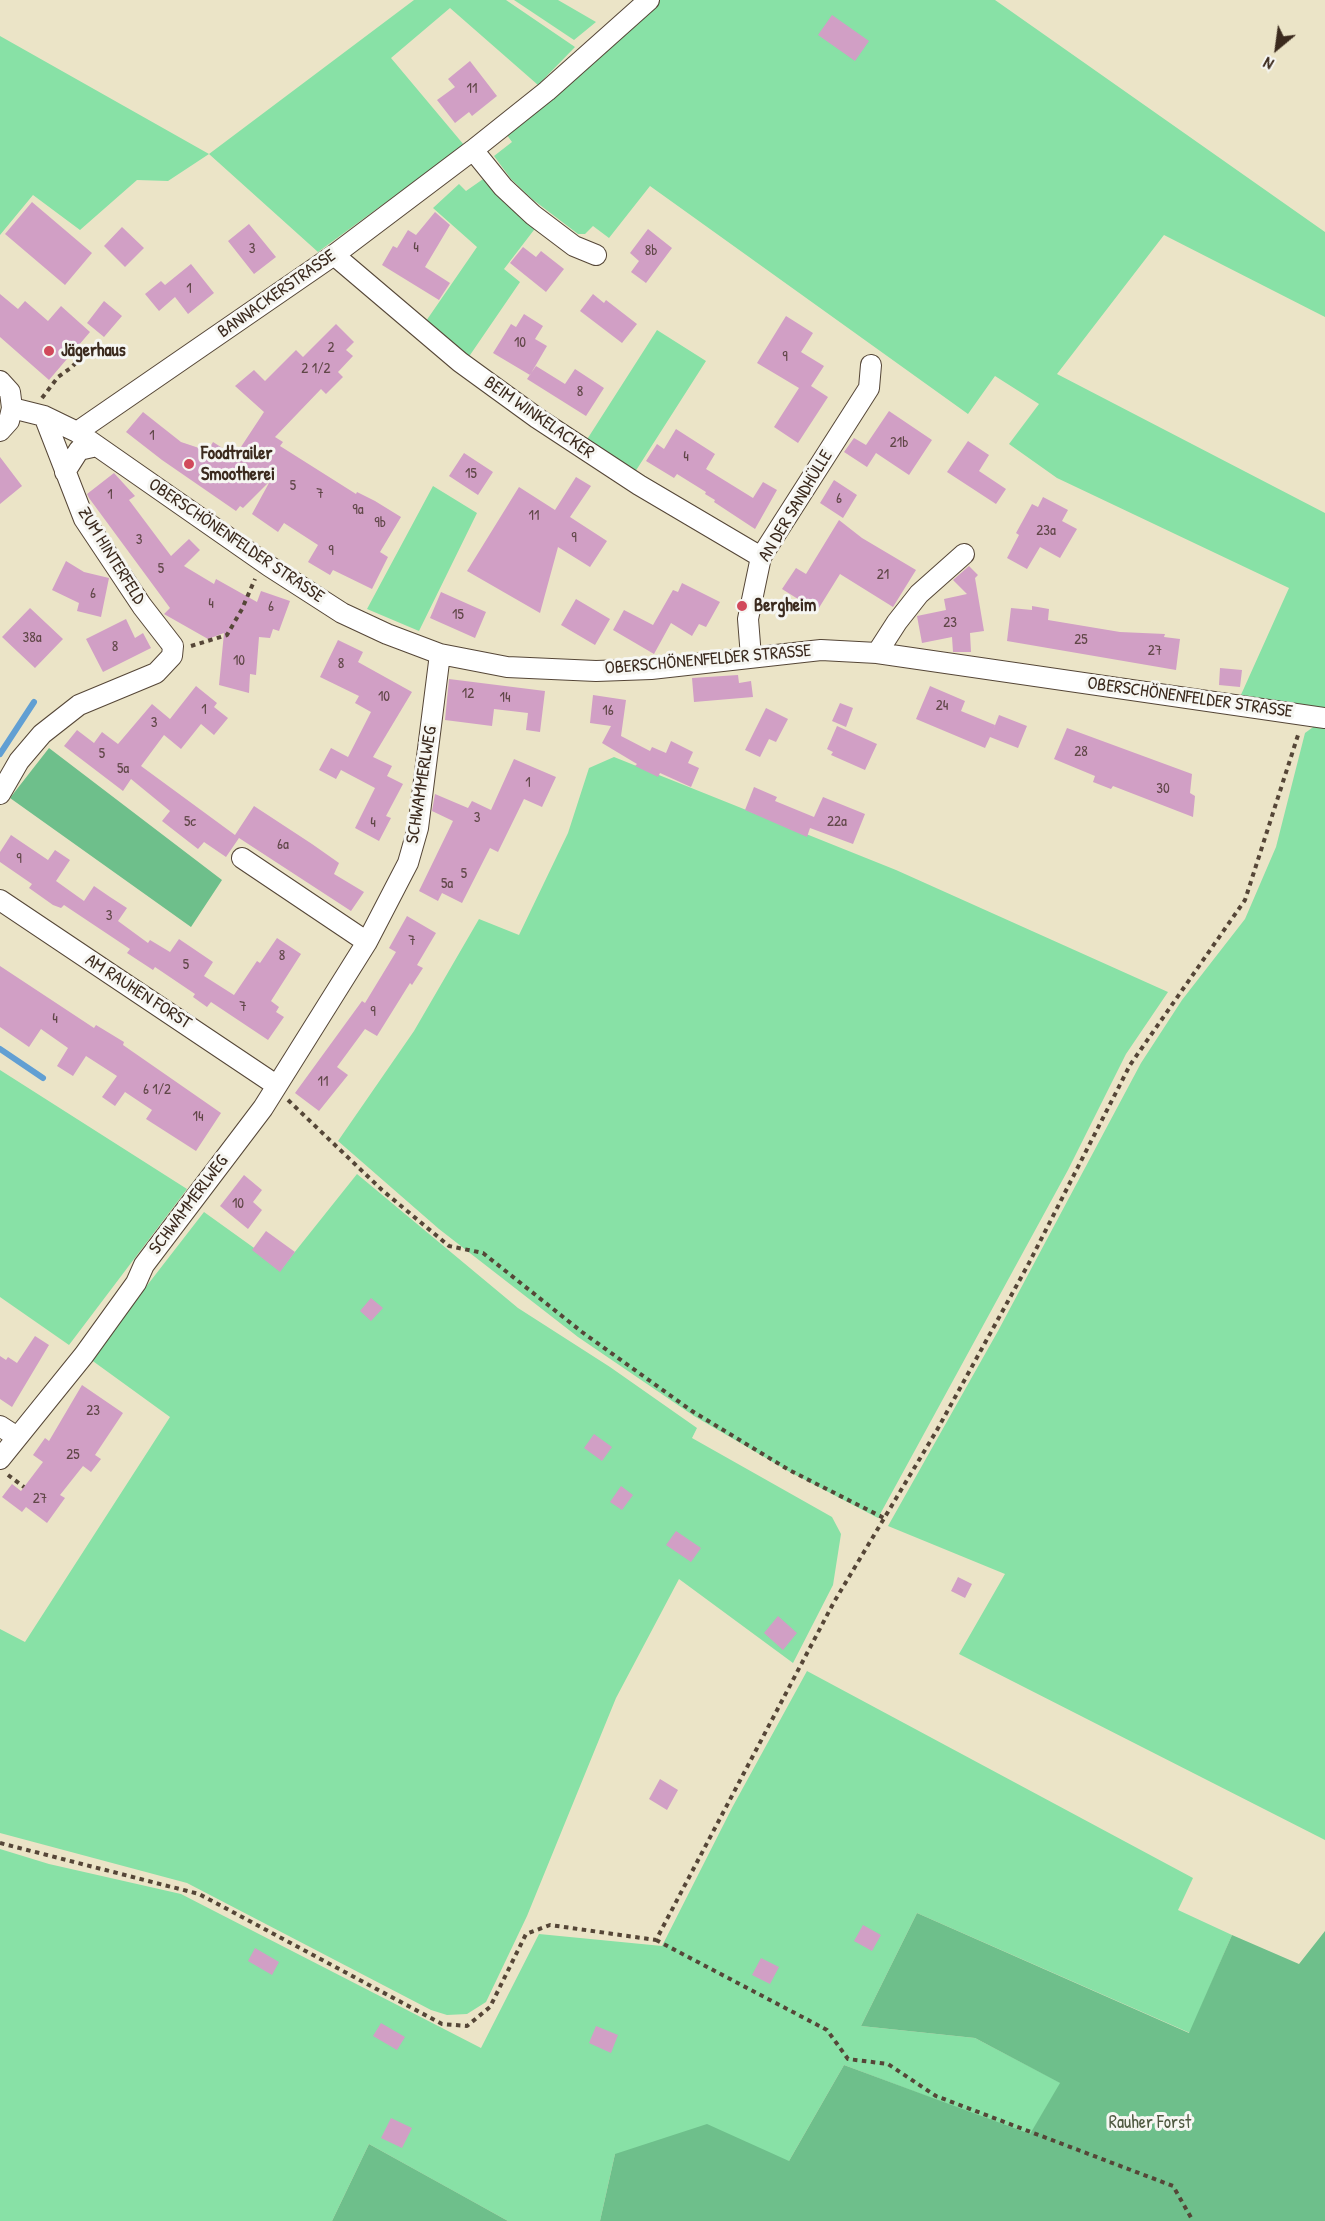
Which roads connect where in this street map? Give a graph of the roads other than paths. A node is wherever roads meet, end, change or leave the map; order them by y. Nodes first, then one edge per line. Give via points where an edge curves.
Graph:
1 (649, 0) edge
2 (473, 150) junction
3 (334, 255) junction
4 (596, 255) dead end
5 (871, 365) dead end
6 (0, 381) edge
7 (12, 408) junction
8 (38, 415) junction
9 (0, 431) edge
10 (77, 432) junction
11 (97, 446) junction
12 (65, 472) junction
13 (964, 554) dead end
14 (761, 558) junction
15 (877, 653) junction
16 (440, 654) junction
17 (751, 657) junction
18 (1325, 718) edge
19 (0, 794) edge
20 (242, 858) dead end
21 (0, 900) edge
22 (367, 942) junction
23 (276, 1085) junction
24 (0, 1426) edge
25 (17, 1437) junction
26 (0, 1459) edge

1 - 2 street, BANNACKERSTRASSE via 547,91
2 - 3 street, BANNACKERSTRASSE
2 - 4 street via 503,187 533,215 574,246
3 - 10 street, BANNACKERSTRASSE
3 - 14 street, BEIM WINKELACKER via 451,355 537,418
5 - 14 street, AN DER SANDHÜLLE via 869,388
6 - 7 street via 10,392
7 - 8 street, OBERSCHÖNENFELDER STRASSE
7 - 9 street via 9,421
8 - 10 street, OBERSCHÖNENFELDER STRASSE
8 - 12 street, ZUM HINTERFELD
10 - 11 street, OBERSCHÖNENFELDER STRASSE
11 - 12 street via 79,450
11 - 16 street, OBERSCHÖNENFELDER STRASSE via 342,612
12 - 19 street, ZUM HINTERFELD via 84,519 172,651 156,673 79,705 42,734 19,761
13 - 15 street via 918,594
14 - 17 street, AN DER SANDHÜLLE via 748,619
15 - 17 street, OBERSCHÖNENFELDER STRASSE via 821,650
15 - 18 street, OBERSCHÖNENFELDER STRASSE
16 - 17 street, OBERSCHÖNENFELDER STRASSE via 507,667 575,671 651,669
16 - 22 street, SCHWAMMERLWEG via 418,828 408,863
20 - 22 street
21 - 23 street, AM RAUHEN FORST
22 - 23 street, SCHWAMMERLWEG
23 - 25 street, SCHWAMMERLWEG via 84,1354
24 - 25 street
25 - 26 street, SCHWAMMERLWEG

